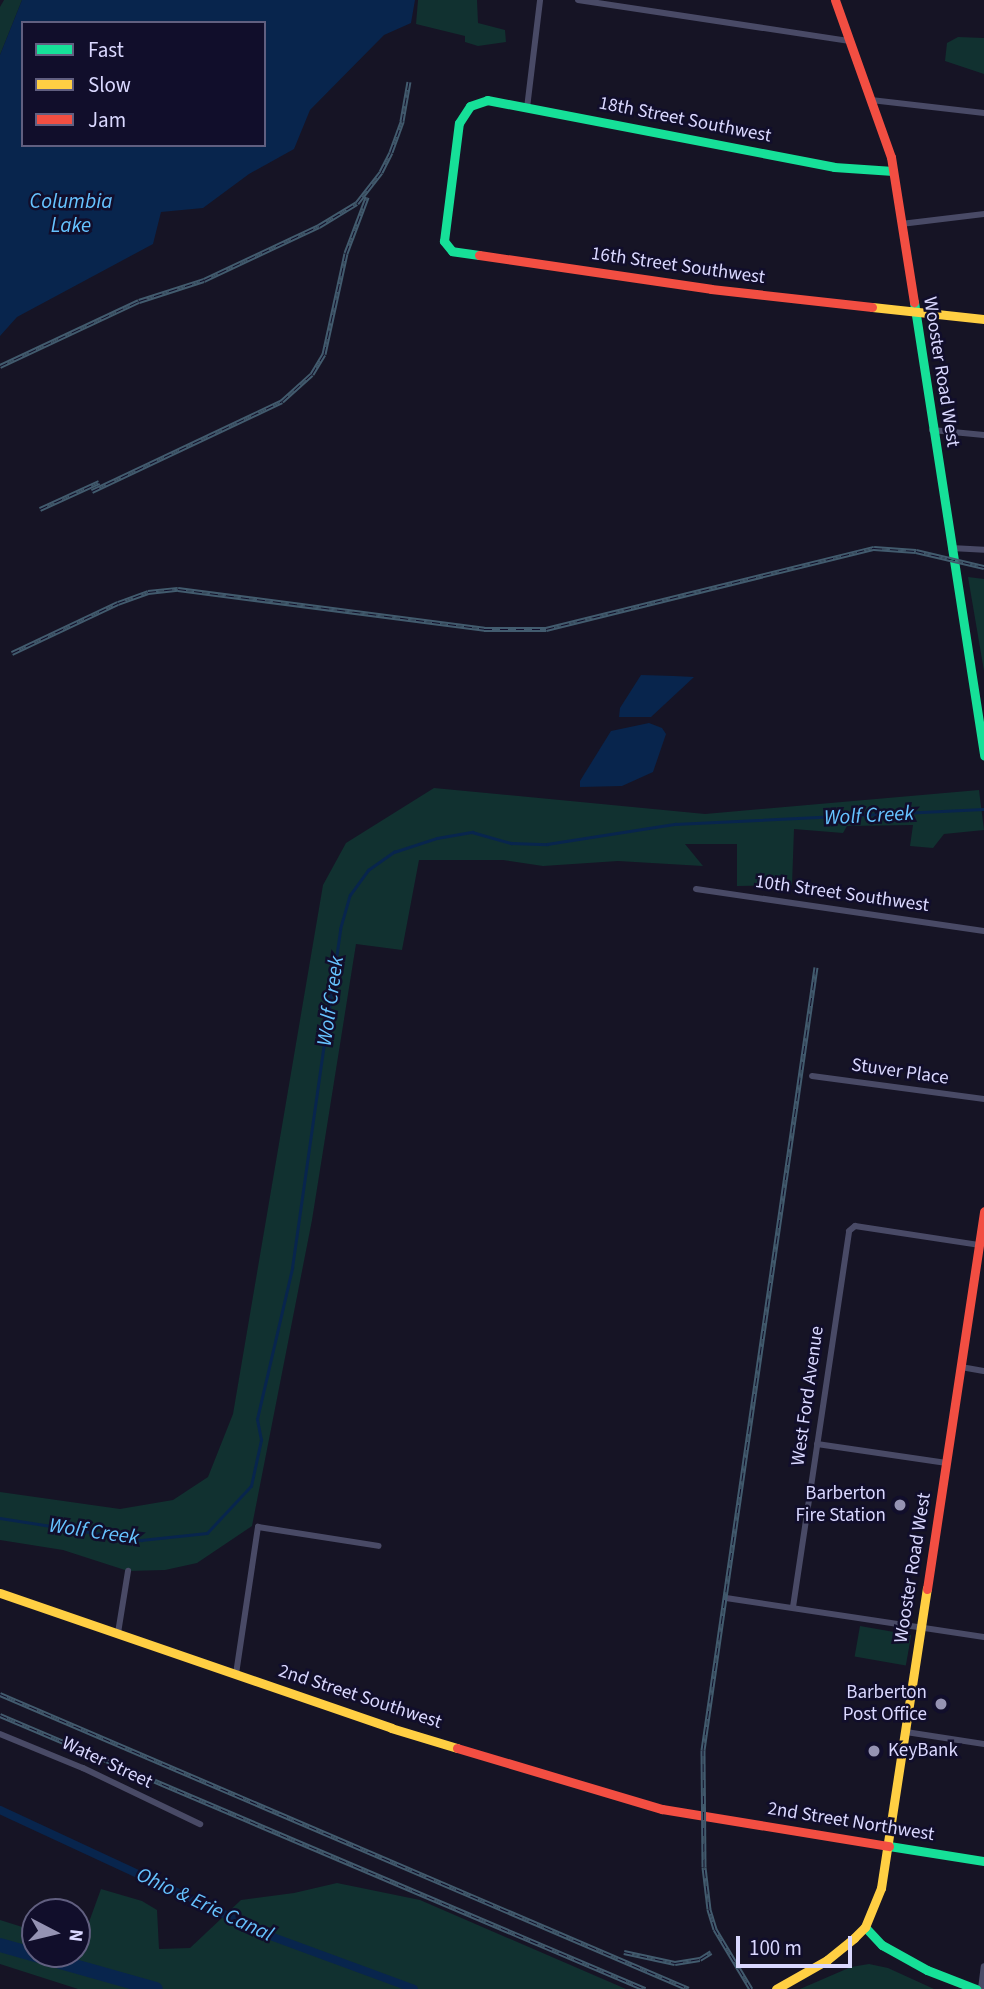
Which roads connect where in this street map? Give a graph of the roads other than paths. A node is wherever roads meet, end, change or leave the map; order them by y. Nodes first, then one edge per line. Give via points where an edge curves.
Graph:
1 (540, 0) edge
2 (578, 0) edge
3 (835, 0) edge
4 (850, 41) junction
5 (871, 100) junction
6 (527, 108) junction
7 (984, 113) edge
8 (893, 171) junction
9 (984, 214) edge
10 (901, 224) junction
11 (444, 242) joint
12 (914, 312) junction
13 (984, 318) edge
14 (932, 430) junction
15 (984, 435) edge
16 (951, 548) junction
17 (984, 550) edge
18 (984, 756) edge
19 (696, 889) dead end
20 (984, 931) edge
21 (812, 1076) dead end
22 (984, 1099) edge
23 (984, 1212) edge
24 (980, 1252) edge
25 (961, 1367) junction
26 (984, 1370) edge
27 (817, 1444) junction
28 (947, 1463) junction
29 (379, 1545) dead end
30 (128, 1571) dead end
31 (0, 1593) edge
32 (726, 1598) dead end
33 (793, 1607) junction
34 (922, 1627) junction
35 (118, 1633) junction
36 (984, 1637) edge
37 (236, 1674) junction
38 (906, 1732) junction
39 (0, 1734) edge
40 (984, 1744) edge
41 (713, 1819) joint
42 (200, 1824) dead end
43 (889, 1846) junction
44 (984, 1861) edge
45 (865, 1927) junction
46 (984, 1966) edge
47 (776, 1989) edge
48 (978, 1989) edge

1 - 6 street
2 - 4 street
3 - 4 street, Wooster Road West
4 - 5 street, Wooster Road West
5 - 7 street
5 - 8 street, Wooster Road West
6 - 8 street, 18th Street Southwest via 834,167
6 - 11 street, 18th Street Southwest via 487,100 473,104 462,116
8 - 10 street, Wooster Road West
9 - 10 street
10 - 12 street, Wooster Road West
11 - 12 street, 16th Street Southwest via 452,251 757,295
12 - 13 street, 16th Street Southwest
12 - 14 street, Wooster Road West
14 - 15 street
14 - 16 street, Wooster Road West
16 - 17 street
16 - 18 street, Wooster Road West
19 - 20 street, 10th Street Southwest
21 - 22 street, Stuver Place
23 - 24 street, Wooster Road West
24 - 25 street, Wooster Road West
24 - 27 street, West Ford Avenue via 855,1226 849,1231
25 - 26 street
25 - 28 street, Wooster Road West
27 - 28 street
27 - 33 street, West Ford Avenue
28 - 34 street, Wooster Road West
29 - 37 street via 258,1527
30 - 35 street
31 - 35 street, 2nd Street Southwest
32 - 33 street
33 - 34 street
34 - 36 street
34 - 38 street, Wooster Road West
35 - 37 street, 2nd Street Southwest
37 - 41 street, 2nd Street Southwest via 400,1730 662,1809
38 - 40 street
38 - 43 street, Wooster Road West
39 - 42 street, Water Street
41 - 43 street, 2nd Street Northwest
43 - 44 street, 2nd Street Northwest
43 - 45 street, Wooster Road West via 881,1888
45 - 47 street via 842,1950
45 - 48 street via 882,1945 927,1970
46 - 48 street

